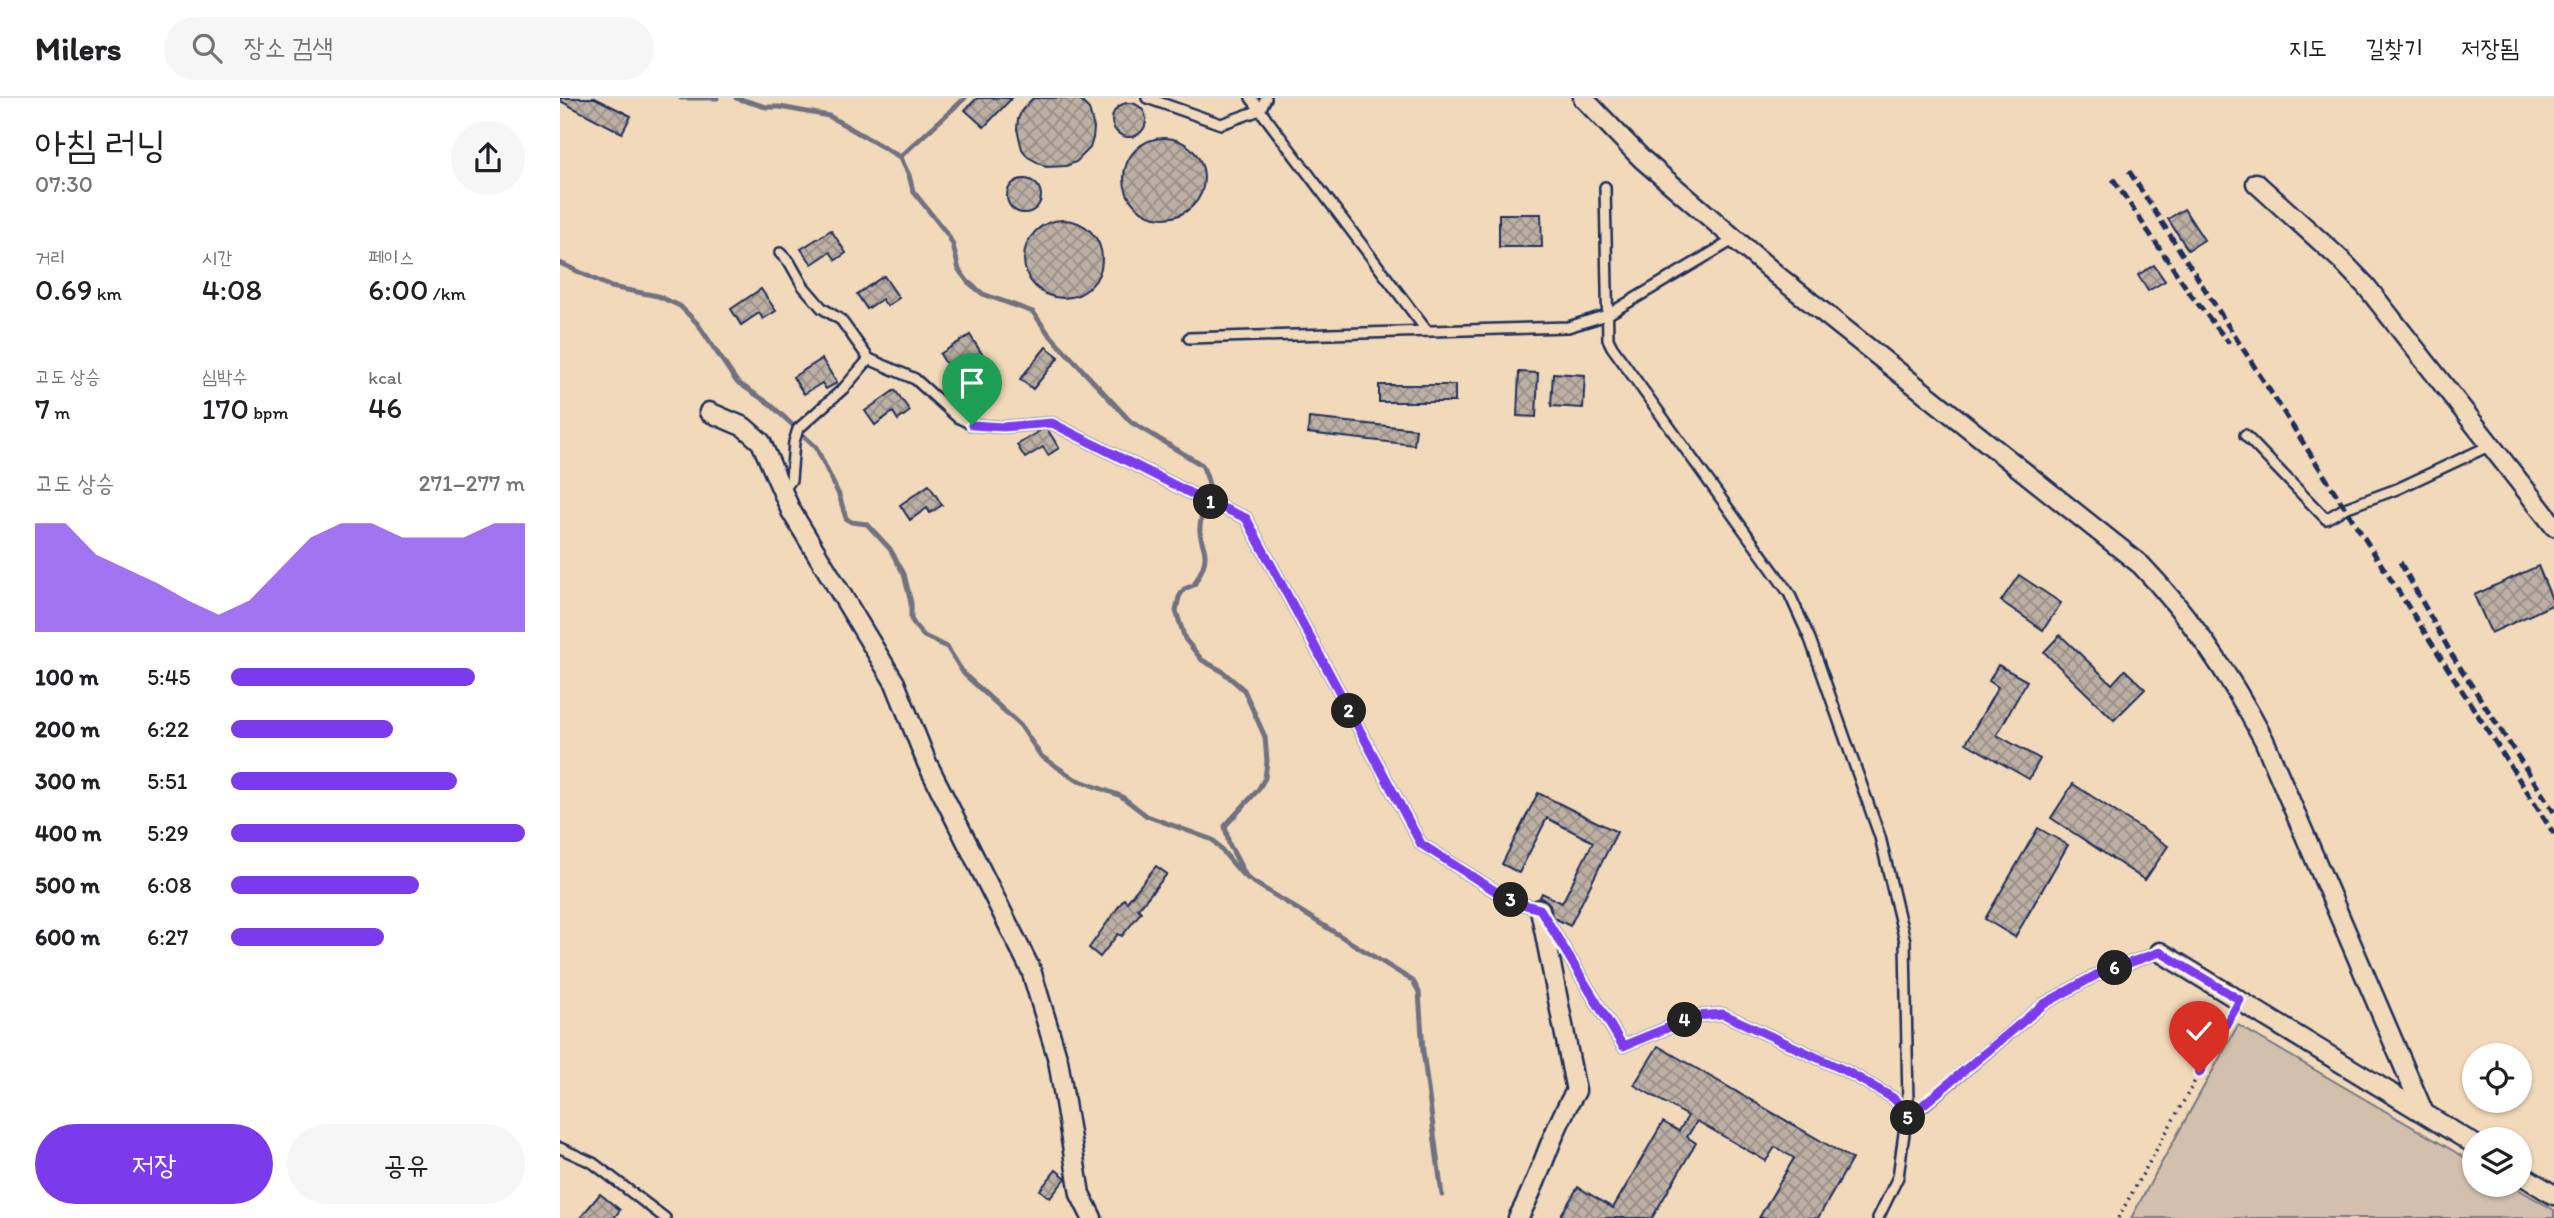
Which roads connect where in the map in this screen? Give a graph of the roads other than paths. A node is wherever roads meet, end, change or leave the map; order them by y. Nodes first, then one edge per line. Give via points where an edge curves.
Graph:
1 (1147, 98) edge
2 (1251, 98) edge
3 (1266, 98) edge
4 (1583, 98) edge
5 (1260, 110) junction
6 (2256, 183) dead end
7 (1605, 187) dead end
8 (1735, 239) junction
9 (780, 253) dead end
10 (1607, 316) junction
11 (1427, 331) junction
12 (1189, 338) dead end
13 (869, 359) junction
14 (709, 412) dead end
15 (2245, 435) dead end
16 (2491, 445) junction
17 (782, 491) junction
18 (2554, 526) edge
19 (1540, 909) junction
20 (2160, 952) joint
21 (2423, 1111) junction
22 (1906, 1119) junction
23 (2462, 1136) edge
24 (560, 1148) edge
25 (2532, 1181) edge
26 (2554, 1195) edge
27 (666, 1218) edge
28 (1092, 1218) edge
29 (1518, 1218) edge
30 (1878, 1218) edge

1 - 5 lane via 1221,124
2 - 5 lane
3 - 5 lane
4 - 8 street via 1642,159
5 - 11 lane
6 - 16 street via 2355,273
7 - 10 lane
8 - 10 lane
8 - 21 street via 2141,565 2183,612 2264,740
9 - 13 lane via 803,286 845,325
10 - 11 lane via 1569,327
10 - 22 lane via 1612,347 1789,593 1810,639 1873,814 1902,922
11 - 12 lane
13 - 17 lane via 798,429 791,480
13 - 19 lane via 915,379 972,425 1052,423 1246,518 1421,844 1511,901
14 - 17 street via 754,435
15 - 16 lane via 2326,519
16 - 18 street
17 - 28 street via 895,683 927,763 1031,970 1058,1060 1080,1194
19 - 22 lane via 1623,1046 1697,1016 1723,1014 1846,1071 1893,1098
19 - 29 street via 1576,1091
20 - 21 street
20 - 22 lane via 2098,974 2044,1004
21 - 23 street
22 - 30 lane via 1898,1177
24 - 27 lane via 593,1163
25 - 26 street

